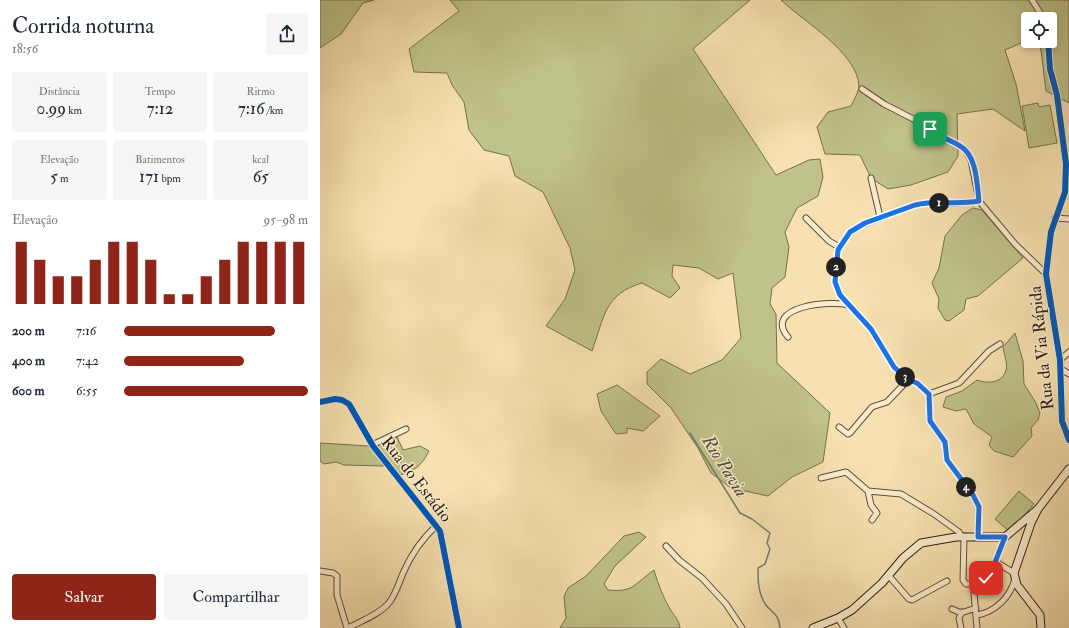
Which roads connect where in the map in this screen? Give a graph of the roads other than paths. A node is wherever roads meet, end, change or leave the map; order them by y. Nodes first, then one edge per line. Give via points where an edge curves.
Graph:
1 (1032, 0) edge
2 (1040, 12) edge
3 (1048, 48) edge
4 (862, 89) dead end
5 (872, 178) dead end
6 (979, 201) junction
7 (880, 217) junction
8 (806, 218) dead end
9 (1055, 218) junction
10 (1069, 219) edge
11 (839, 248) junction
12 (1046, 274) junction
13 (849, 306) junction
14 (788, 337) dead end
15 (1000, 344) dead end
16 (1069, 352) edge
17 (1060, 360) junction
18 (1060, 369) junction
19 (1069, 374) edge
20 (908, 380) junction
21 (929, 394) junction
22 (320, 402) edge
23 (839, 427) dead end
24 (406, 429) dead end
25 (1069, 440) edge
26 (372, 445) junction
27 (1069, 469) edge
28 (821, 478) dead end
29 (868, 491) junction
30 (872, 520) dead end
31 (1029, 521) junction
32 (436, 526) junction
33 (963, 537) junction
34 (978, 537) junction
35 (1005, 537) junction
36 (666, 546) dead end
37 (996, 562) junction
38 (320, 571) edge
39 (1014, 575) junction
40 (889, 576) junction
41 (947, 581) dead end
42 (975, 584) junction
43 (976, 608) junction
44 (952, 609) dead end
45 (962, 612) junction
46 (977, 615) junction
47 (838, 618) junction
48 (347, 628) edge
49 (459, 628) edge
50 (742, 628) edge
51 (813, 628) edge
52 (844, 628) edge
53 (961, 628) edge
54 (977, 628) edge
55 (1041, 628) edge

1 - 2 street
3 - 9 street, Rua da Via Rápida via 1066,164 1065,192
4 - 6 street via 965,149 971,160
5 - 7 street
6 - 7 street via 957,204 924,203
6 - 12 street via 1015,244
7 - 11 street via 850,232
8 - 11 street
9 - 10 street
9 - 12 street, Rua da Via Rápida
11 - 13 street via 835,282 840,295
12 - 17 street, Rua da Via Rápida
13 - 14 street via 839,302 827,303 805,307 786,315 783,321 784,331
13 - 20 street via 871,329 894,367
15 - 21 street via 989,351 959,383
16 - 17 street
17 - 18 street, Rua da Via Rápida
18 - 19 street
18 - 25 street, Rua da Via Rápida via 1062,420
20 - 21 street via 917,383
20 - 23 street via 887,402 872,407 850,433
21 - 34 street via 930,421 945,442 947,460 979,507
22 - 26 street, Rua do Estádio via 335,399 349,404
24 - 26 street
26 - 32 street, Rua do Estádio
27 - 31 street
28 - 29 street via 846,472
29 - 30 street via 871,505 877,512
29 - 33 street via 901,494 934,514
31 - 35 street
31 - 39 street
32 - 48 street via 425,536 411,556 387,605
32 - 49 street, Rua do Estádio via 442,535
33 - 34 street
33 - 40 street via 933,540 922,544 904,558
33 - 42 street via 963,580 966,584
34 - 35 street
35 - 37 street
36 - 50 street via 702,578 731,611
37 - 39 street
37 - 42 street via 990,575
38 - 48 street via 337,576 337,595
39 - 46 street via 1010,592 993,610
39 - 55 street via 1021,592 1040,615
40 - 41 street via 912,600
40 - 47 street via 852,610
42 - 43 street
43 - 45 street
43 - 46 street
44 - 45 street
45 - 53 street via 958,618
46 - 54 street
47 - 51 street
47 - 52 street

